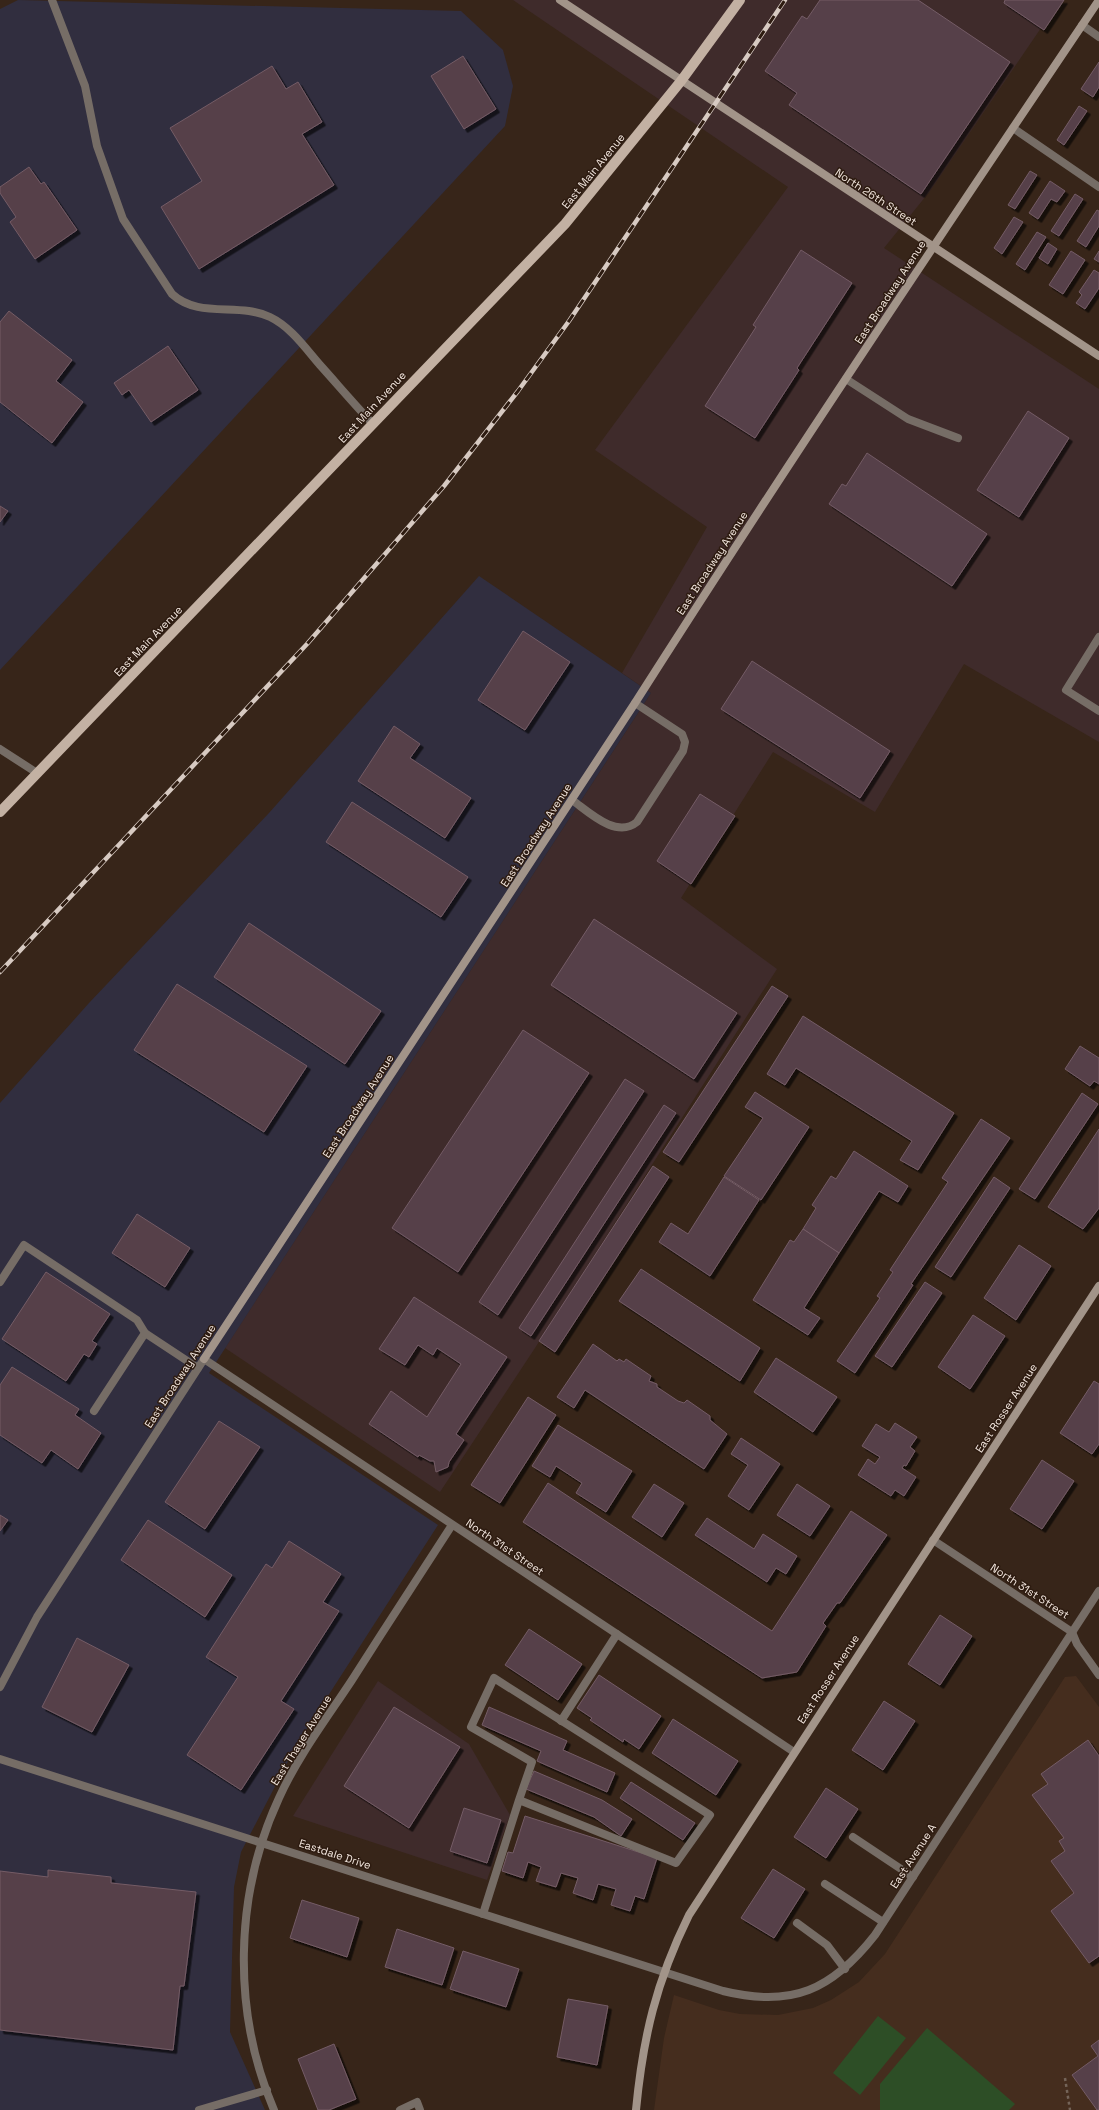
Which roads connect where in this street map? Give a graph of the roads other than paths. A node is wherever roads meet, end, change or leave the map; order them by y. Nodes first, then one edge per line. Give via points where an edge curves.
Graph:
1 (52, 0) edge
2 (560, 0) edge
3 (740, 0) edge
4 (1099, 0) edge
5 (1082, 25) junction
6 (1099, 37) edge
7 (681, 81) junction
8 (1012, 128) junction
9 (1099, 187) edge
10 (932, 247) junction
11 (1099, 356) edge
12 (846, 379) junction
13 (373, 424) junction
14 (958, 438) dead end
15 (1099, 637) edge
16 (635, 703) junction
17 (1099, 711) edge
18 (0, 749) edge
19 (37, 773) junction
20 (572, 800) junction
21 (0, 812) edge
22 (0, 1282) edge
23 (1099, 1286) edge
24 (145, 1333) junction
25 (204, 1359) junction
26 (198, 1368) junction
27 (94, 1411) dead end
28 (452, 1525) junction
29 (933, 1540) junction
30 (1099, 1591) edge
31 (1072, 1632) junction
32 (617, 1634) junction
33 (1099, 1675) edge
34 (0, 1687) edge
35 (562, 1721) junction
36 (794, 1752) junction
37 (0, 1759) edge
38 (519, 1800) junction
39 (853, 1837) dead end
40 (261, 1842) junction
41 (913, 1877) junction
42 (825, 1884) dead end
43 (483, 1914) junction
44 (884, 1922) junction
45 (797, 1923) dead end
46 (845, 1969) junction
47 (663, 1972) junction
48 (267, 2090) junction
49 (199, 2110) edge
50 (274, 2110) edge
51 (400, 2110) edge
52 (420, 2110) edge
53 (636, 2110) edge

1 - 13 street via 85,86 96,146 123,219 172,294 180,302 190,306 246,310 271,318 296,338
2 - 7 street, North 26th Street
3 - 7 main road, East Main Avenue
4 - 5 street, East Broadway Avenue
5 - 6 street
5 - 8 street, East Broadway Avenue
7 - 10 street, North 26th Street
7 - 13 main road, East Main Avenue via 566,224
8 - 9 street
8 - 10 street, East Broadway Avenue
10 - 11 street, North 26th Street
10 - 12 street, East Broadway Avenue
12 - 14 street via 908,419
12 - 16 street, East Broadway Avenue
13 - 19 main road, East Main Avenue
15 - 17 street via 1066,690
16 - 20 street, East Broadway Avenue
16 - 20 street via 682,734 686,742 683,751 637,822 626,828 614,827
18 - 19 street
19 - 21 main road, East Main Avenue
20 - 25 street, East Broadway Avenue
22 - 24 street via 24,1245 137,1320
23 - 29 street, East Rosser Avenue
24 - 26 street
24 - 27 street
25 - 26 street, East Broadway Avenue
25 - 28 street, North 31st Street
26 - 34 street, East Broadway Avenue via 37,1617
28 - 32 street, North 31st Street
28 - 40 street, East Thayer Avenue via 292,1772
29 - 31 street, North 31st Street
29 - 36 street, East Rosser Avenue
30 - 31 street, East Avenue A
31 - 33 street, North 31st Street via 1077,1644
31 - 41 street, East Avenue A
32 - 35 street
32 - 36 street, North 31st Street
35 - 38 street via 494,1678 471,1727 532,1762
35 - 38 street via 710,1815 676,1863
36 - 47 street, East Rosser Avenue via 701,1894 674,1944
37 - 40 street, Eastdale Drive
38 - 43 street
39 - 41 street
40 - 43 street, Eastdale Drive
40 - 48 street, East Thayer Avenue via 250,1891 244,1964 253,2046
41 - 44 street, East Avenue A
42 - 44 street
43 - 47 street, Eastdale Drive
44 - 46 street, East Avenue A via 861,1953
45 - 46 street via 827,1945
46 - 47 street, East Avenue A via 826,1983 807,1991 781,1997 760,1998 723,1991
47 - 53 street, East Rosser Avenue via 644,2045
48 - 49 street
48 - 50 street, East Thayer Avenue
51 - 52 street via 417,2102

